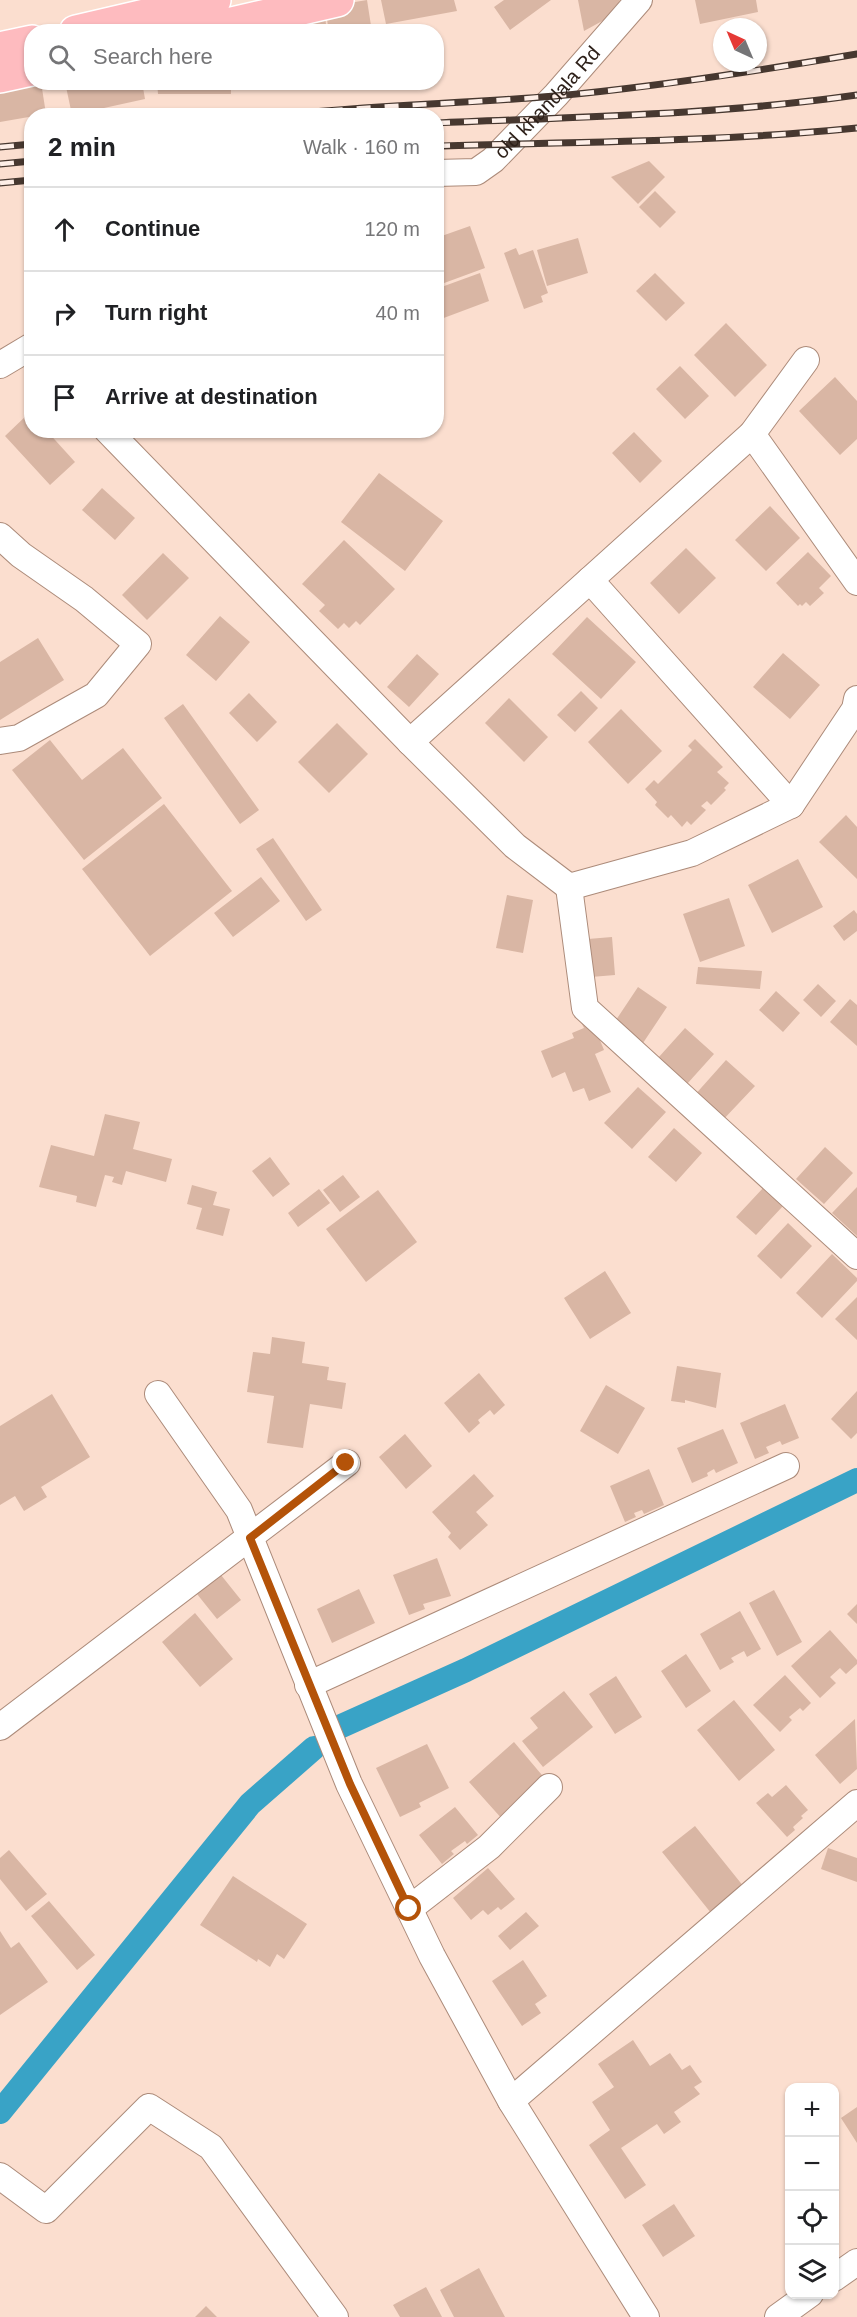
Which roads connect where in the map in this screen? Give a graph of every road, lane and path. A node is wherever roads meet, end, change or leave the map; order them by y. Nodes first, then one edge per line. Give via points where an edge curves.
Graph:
1 (214, 0) edge
2 (337, 0) edge
3 (639, 0) edge
4 (110, 24) edge
5 (232, 24) edge
6 (24, 44) edge
7 (0, 49) edge
8 (24, 71) edge
9 (0, 76) edge
10 (444, 173) edge
11 (24, 352) edge
12 (806, 360) dead end
13 (0, 365) edge
14 (752, 434) junction
15 (115, 438) edge
16 (0, 536) edge
17 (590, 580) junction
18 (857, 582) edge
19 (857, 699) edge
20 (0, 741) edge
21 (410, 742) junction
22 (791, 805) junction
23 (569, 887) junction
24 (857, 1256) edge
25 (158, 1394) dead end
26 (346, 1463) dead end
27 (786, 1466) dead end
28 (250, 1538) junction
29 (308, 1685) junction
30 (0, 1726) edge
31 (549, 1787) dead end
32 (857, 1803) edge
33 (409, 1909) junction
34 (512, 2102) junction
35 (0, 2176) edge
36 (857, 2262) edge
37 (839, 2275) edge
38 (804, 2299) edge
39 (335, 2317) edge
40 (646, 2317) edge
41 (778, 2317) edge

1 - 4 highway
2 - 5 highway
3 - 10 street, old khandala Rd via 556,96 493,160 476,172
6 - 7 highway
8 - 9 highway
11 - 13 street
12 - 14 street
14 - 17 street
14 - 18 street
15 - 21 street
16 - 20 street via 138,644 96,695 19,738
17 - 21 street
17 - 22 street
19 - 22 street via 855,709
21 - 23 street via 515,846
22 - 23 street via 692,853
23 - 24 street via 585,1008
25 - 28 street via 238,1510
26 - 28 street
27 - 29 street
28 - 29 street
28 - 30 street
29 - 33 street
31 - 33 street via 489,1847
32 - 34 street
33 - 34 street
34 - 40 street
35 - 39 street via 46,2210 148,2108 211,2147
36 - 37 street
38 - 41 street

